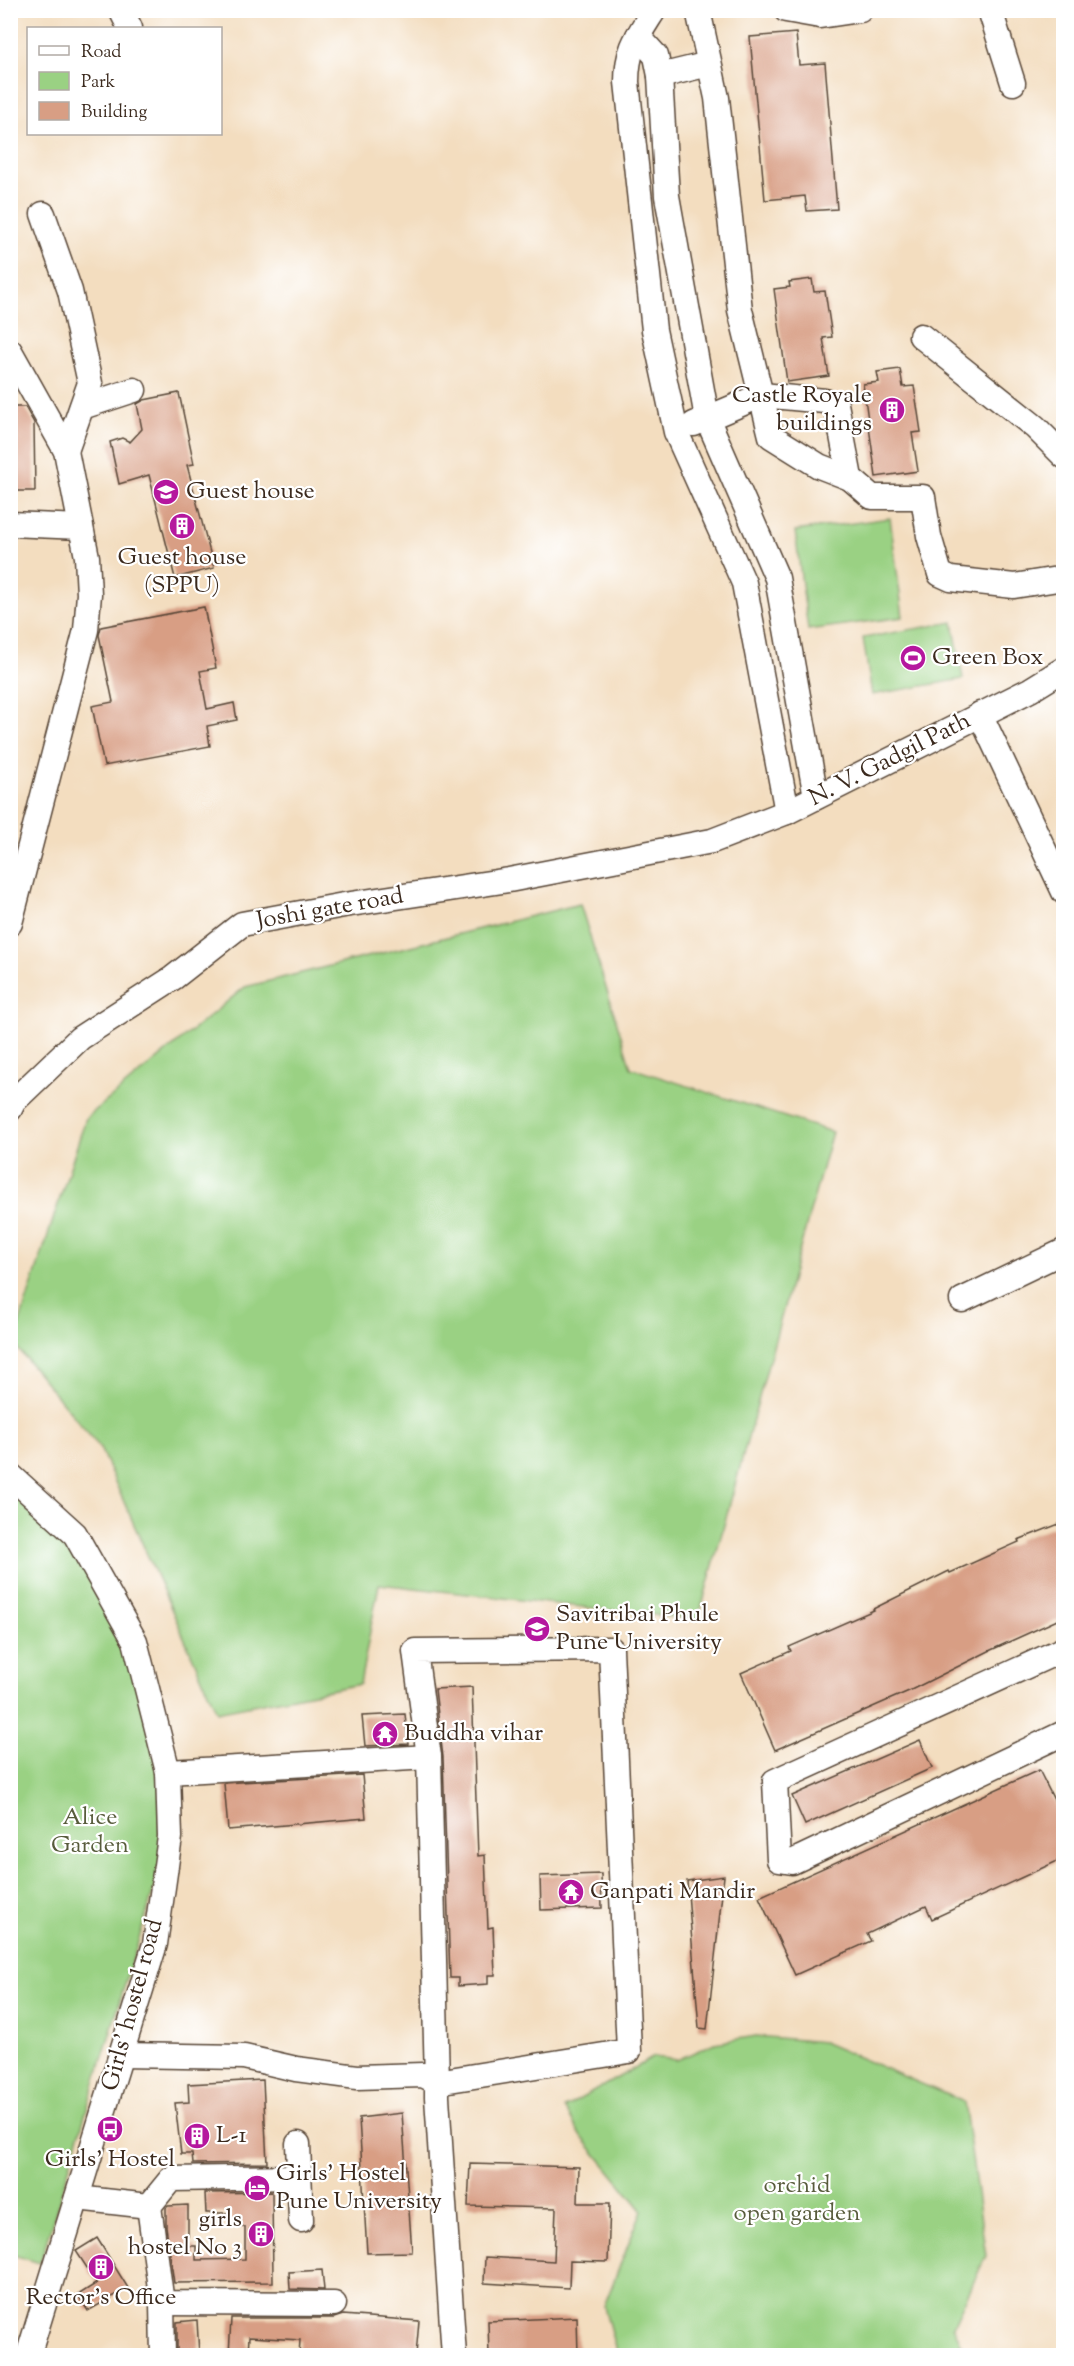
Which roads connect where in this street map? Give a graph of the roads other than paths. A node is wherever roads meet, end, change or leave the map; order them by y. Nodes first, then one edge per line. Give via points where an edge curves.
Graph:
1 (121, 10) edge
2 (654, 10) edge
3 (698, 10) edge
4 (786, 10) edge
5 (861, 10) edge
6 (990, 10) edge
7 (130, 27) edge
8 (638, 36) junction
9 (709, 64) junction
10 (660, 76) junction
11 (1013, 83) dead end
12 (43, 214) dead end
13 (921, 336) dead end
14 (10, 351) edge
15 (134, 390) dead end
16 (762, 395) junction
17 (82, 407) junction
18 (707, 418) junction
19 (676, 432) junction
20 (66, 451) junction
21 (1064, 456) edge
22 (850, 478) junction
23 (10, 524) edge
24 (81, 527) junction
25 (1064, 578) edge
26 (1064, 669) edge
27 (980, 714) junction
28 (816, 797) junction
29 (787, 812) junction
30 (712, 841) joint
31 (1064, 892) edge
32 (10, 923) edge
33 (10, 1109) edge
34 (1064, 1251) edge
35 (962, 1300) dead end
36 (10, 1475) edge
37 (1064, 1649) edge
38 (1064, 1733) edge
39 (429, 1757) junction
40 (168, 1772) junction
41 (121, 2055) junction
42 (436, 2082) junction
43 (298, 2144) dead end
44 (299, 2177) junction
45 (77, 2198) junction
46 (149, 2206) junction
47 (301, 2220) dead end
48 (162, 2303) junction
49 (334, 2304) dead end
50 (28, 2355) edge
51 (163, 2355) edge
52 (454, 2355) edge

1 - 7 street
2 - 8 street
3 - 9 street
4 - 5 street via 820,16
6 - 11 street
8 - 10 street via 656,56
8 - 19 street via 627,59 627,82 654,330
9 - 10 street
9 - 16 street via 717,98 740,310
10 - 18 street via 667,196
12 - 17 street via 70,291 90,383
13 - 21 street via 1035,427
14 - 20 street
15 - 17 street
16 - 18 street
16 - 22 street via 771,436 819,466
16 - 22 street via 836,404
17 - 20 street
18 - 19 street
18 - 28 street via 777,578
19 - 29 street via 744,583
20 - 24 street
22 - 25 street via 872,496 923,497 940,574 946,577 1014,586
23 - 24 street
24 - 32 street via 88,575 86,630
26 - 27 street, N. V. Gadgil Path
27 - 28 street, N. V. Gadgil Path
27 - 31 street
28 - 29 street, N. V. Gadgil Path
29 - 30 street, N. V. Gadgil Path
30 - 33 street, Joshi gate road via 509,880 242,924 173,978 80,1038
34 - 35 street
36 - 40 street, Girls' hostel road via 75,1534 135,1641
37 - 38 street via 775,1781 779,1860 792,1862
39 - 40 street
39 - 42 street
39 - 42 street via 415,1651 610,1649 629,2051
40 - 41 street, Girls' hostel road via 170,1837 154,1944
41 - 42 street via 244,2057 357,2078 423,2075
41 - 45 street, Girls' hostel road
42 - 52 street
43 - 44 street
44 - 46 street via 171,2179
44 - 47 street
45 - 46 street
45 - 50 street, Girls' hostel road
46 - 48 street
48 - 49 street
48 - 51 street

